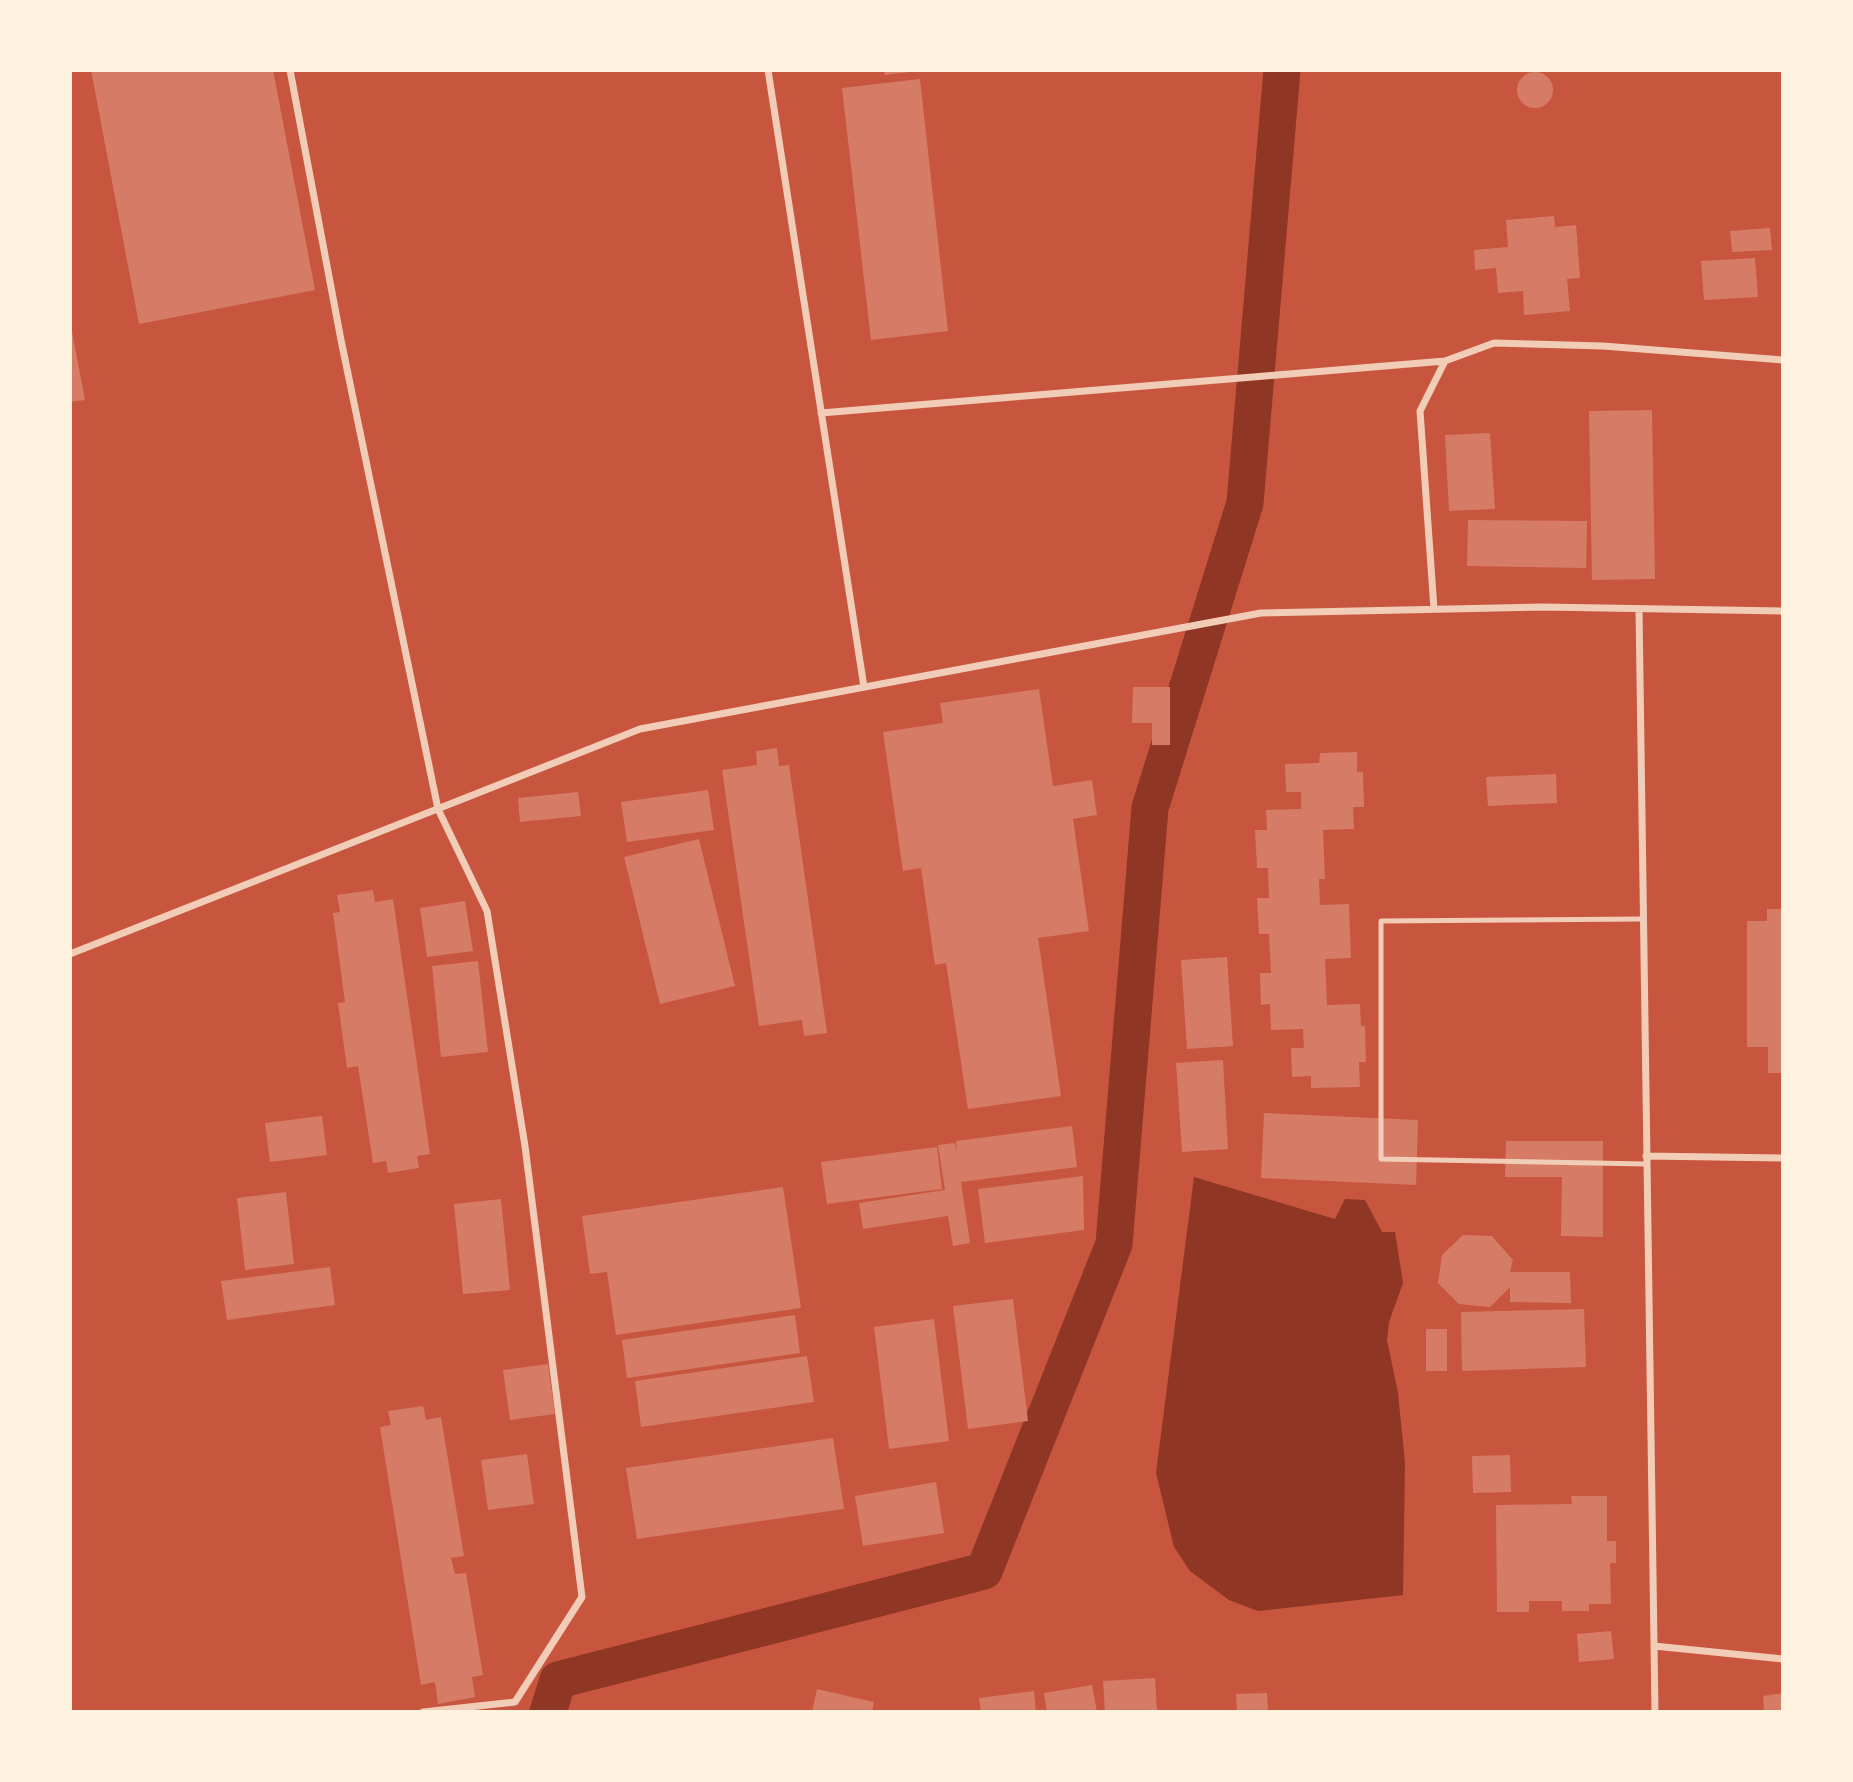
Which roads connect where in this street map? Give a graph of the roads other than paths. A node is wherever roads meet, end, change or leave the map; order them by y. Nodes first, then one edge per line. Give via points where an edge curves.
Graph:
1 (290, 70) edge
2 (768, 70) edge
3 (1783, 360) edge
4 (1446, 361) junction
5 (821, 414) junction
6 (1434, 609) junction
7 (1639, 609) junction
8 (1783, 611) edge
9 (864, 687) junction
10 (438, 809) junction
11 (1643, 919) junction
12 (70, 954) edge
13 (1783, 1158) edge
14 (1646, 1160) junction
15 (1654, 1646) junction
16 (1783, 1659) edge
17 (453, 1710) edge
18 (423, 1712) edge
19 (1655, 1712) edge

1 - 10 street
2 - 5 street
3 - 4 street via 1494,343
4 - 5 street
4 - 6 street via 1420,411
5 - 9 street
6 - 7 street
6 - 9 street via 1261,612
7 - 8 street
7 - 11 street
9 - 10 street via 640,729
10 - 12 street
10 - 17 street via 487,911 525,1146 582,1597 515,1702
11 - 14 street
11 - 14 lane via 1381,921 1381,1158
13 - 14 street
14 - 15 street
15 - 16 street
15 - 19 street
17 - 18 street

